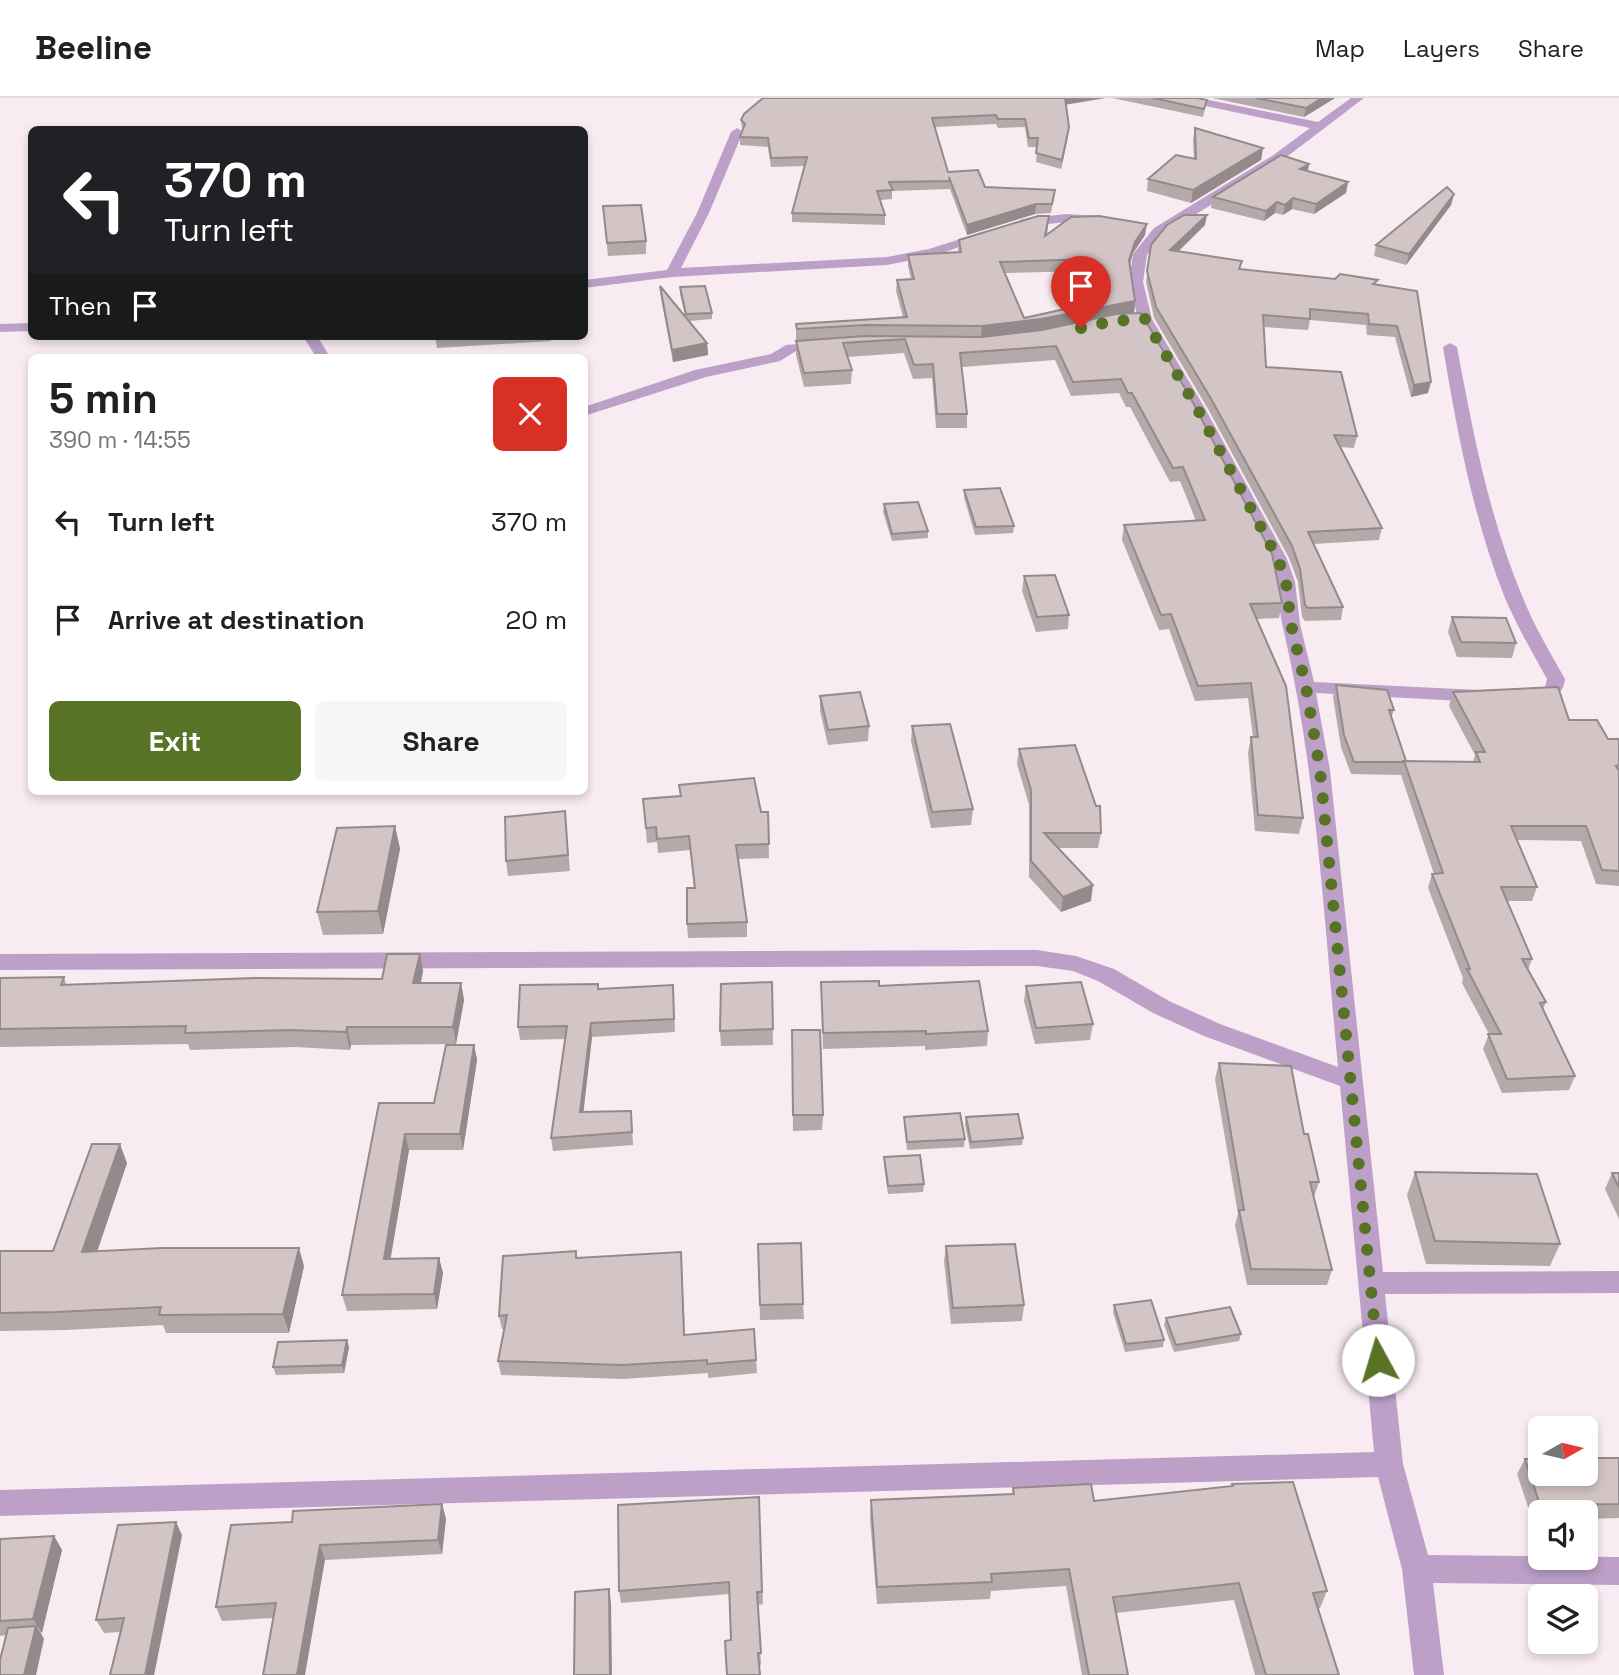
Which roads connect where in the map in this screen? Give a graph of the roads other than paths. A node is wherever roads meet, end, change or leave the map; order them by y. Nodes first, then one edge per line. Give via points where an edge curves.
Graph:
1 (1182, 98) edge
2 (1358, 98) edge
3 (1319, 126) junction
4 (737, 132) dead end
5 (1108, 222) edge
6 (672, 273) junction
7 (588, 284) edge
8 (1145, 319) junction
9 (1124, 321) edge
10 (28, 327) edge
11 (0, 328) edge
12 (839, 345) edge
13 (1450, 347) dead end
14 (588, 411) edge
15 (1306, 687) junction
16 (1493, 696) edge
17 (1514, 696) edge
18 (0, 962) edge
19 (1349, 1080) junction
20 (1619, 1282) edge
21 (1369, 1283) junction
22 (1389, 1464) junction
23 (0, 1503) edge
24 (1418, 1569) junction
25 (1619, 1571) edge
26 (1429, 1675) edge

1 - 3 street
2 - 3 street
3 - 8 street via 1276,159 1152,230 1140,254 1136,282
4 - 6 street
5 - 6 street via 1036,220 887,261
6 - 7 street
8 - 9 street
8 - 15 street via 1278,559
10 - 11 street
12 - 14 street via 792,348 775,358 681,378
13 - 17 street via 1464,428 1503,566 1556,680 1550,692
15 - 16 street
15 - 19 street via 1320,770
18 - 19 street via 1037,958 1076,964 1106,975 1212,1030
19 - 21 street
20 - 21 street
21 - 22 street
22 - 23 street
22 - 24 street
24 - 25 street
24 - 26 street

